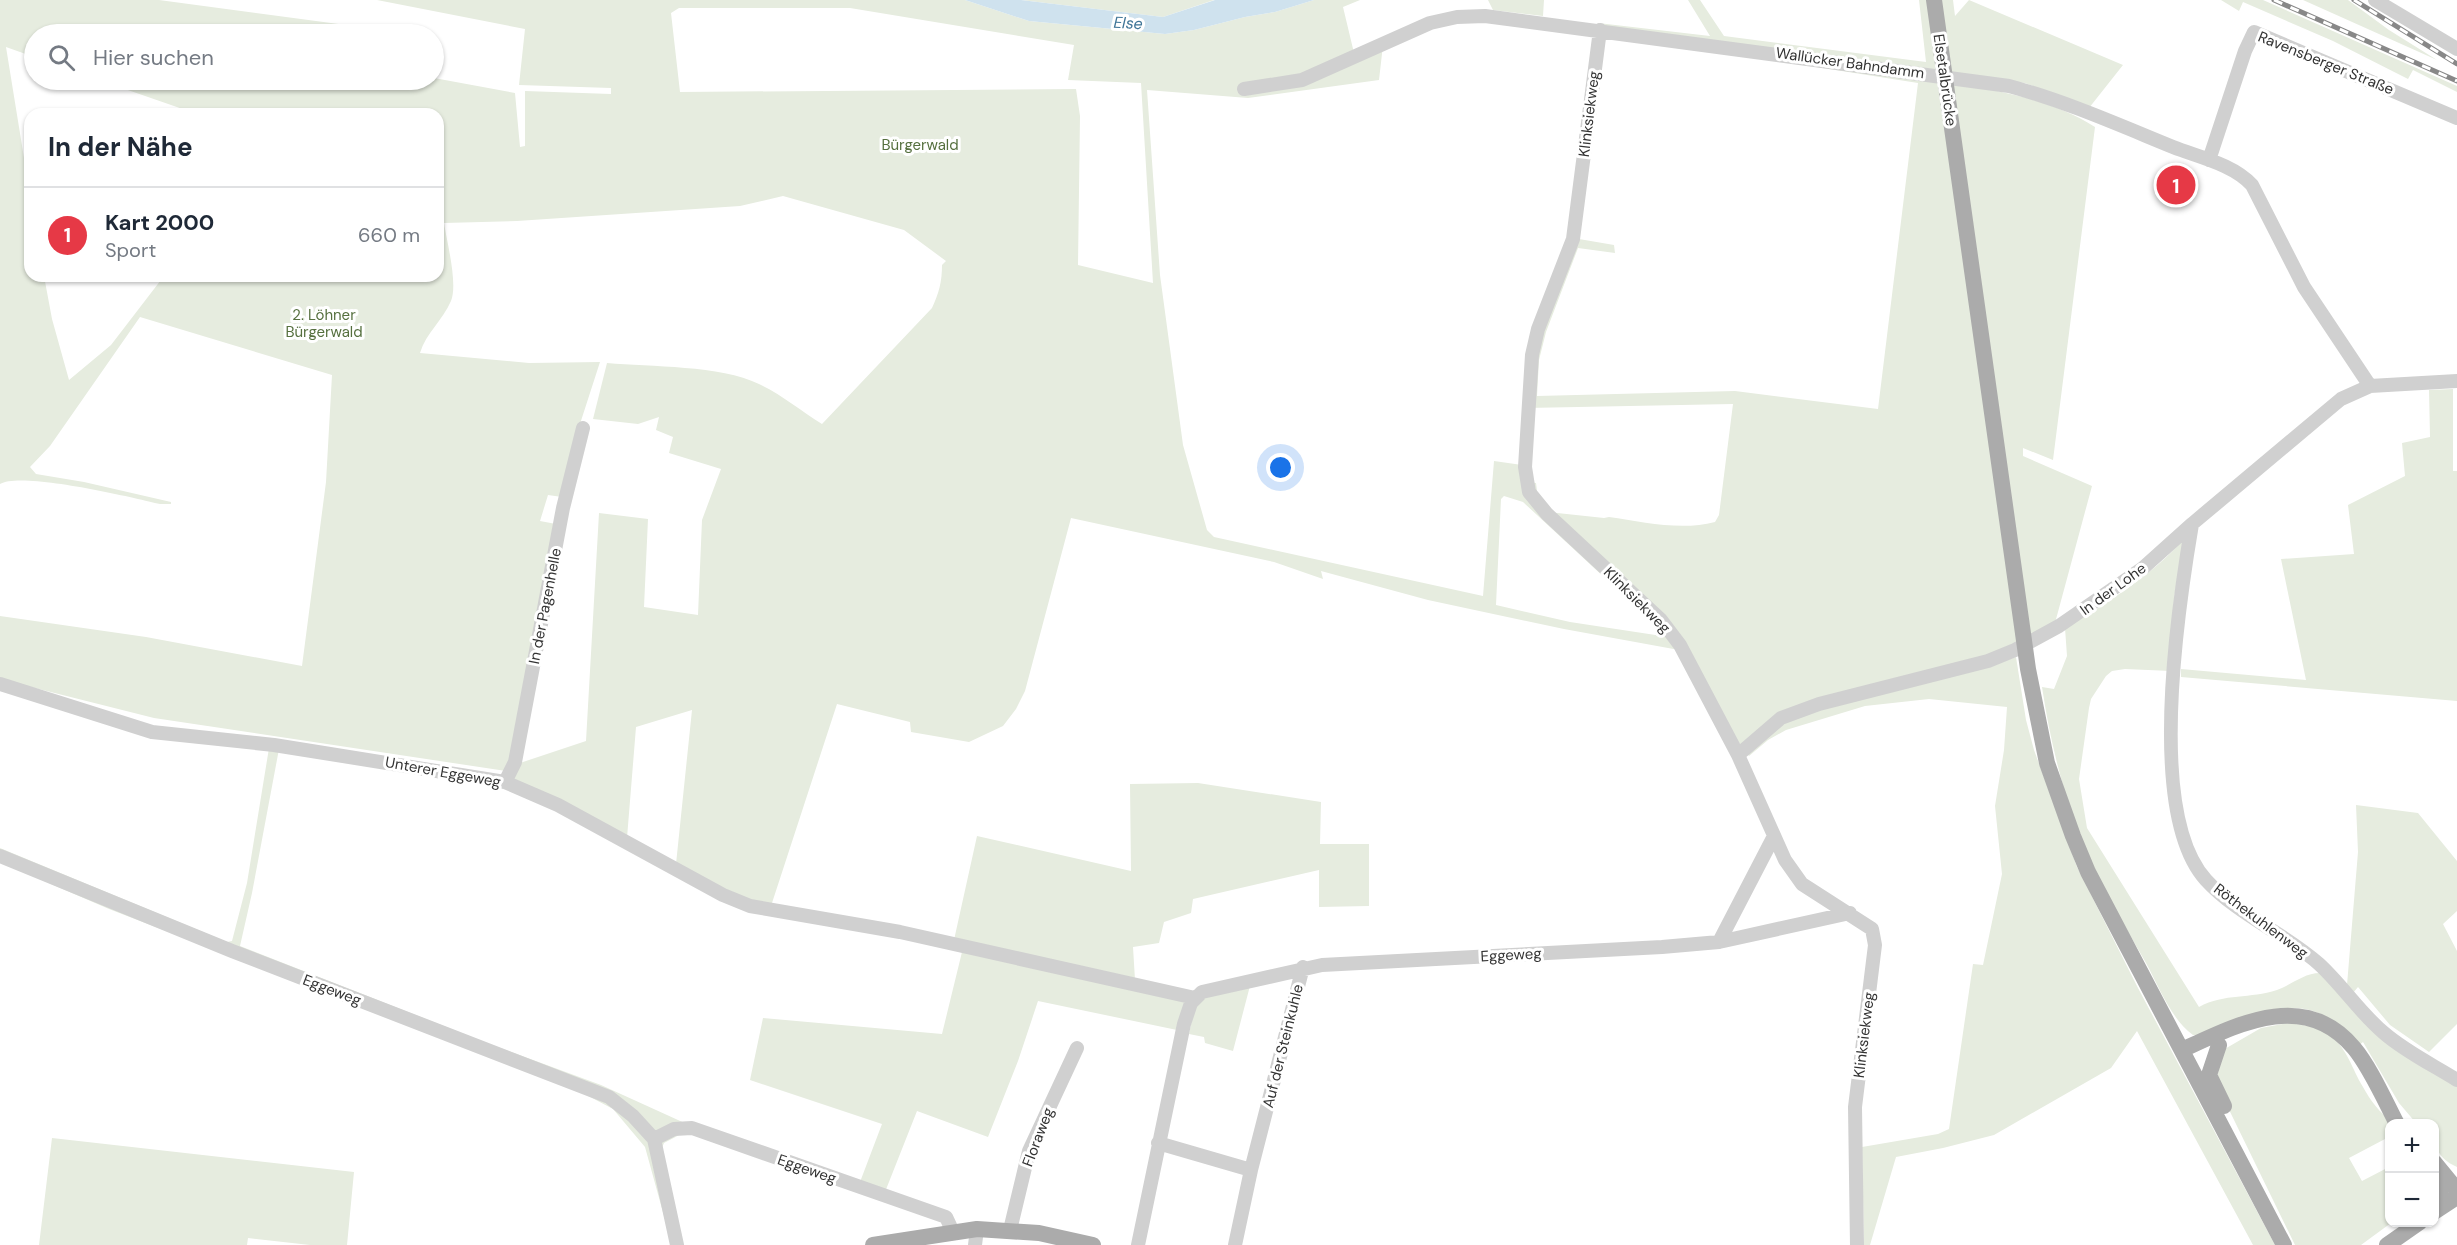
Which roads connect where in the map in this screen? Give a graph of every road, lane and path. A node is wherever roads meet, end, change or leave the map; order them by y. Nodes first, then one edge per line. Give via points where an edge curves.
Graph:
1 (1934, 0) edge
2 (2375, 0) edge
3 (1600, 30) junction
4 (2457, 49) edge
5 (1244, 89) dead end
6 (2457, 118) edge
7 (2209, 160) junction
8 (2457, 381) edge
9 (2370, 386) junction
10 (583, 428) dead end
11 (2193, 524) junction
12 (0, 684) edge
13 (1738, 755) junction
14 (505, 782) junction
15 (1774, 836) junction
16 (0, 856) edge
17 (1850, 914) junction
18 (1719, 942) junction
19 (1303, 967) junction
20 (1195, 998) junction
21 (2275, 1016) junction
22 (2219, 1045) junction
23 (1077, 1048) dead end
24 (2185, 1056) junction
25 (2457, 1080) edge
26 (2381, 1095) junction
27 (2394, 1119) edge
28 (2400, 1119) edge
29 (654, 1139) junction
30 (1158, 1143) junction
31 (2439, 1168) edge
32 (1251, 1170) junction
33 (2457, 1190) edge
34 (2275, 1225) junction
35 (2413, 1227) edge
36 (1010, 1230) junction
37 (953, 1232) junction
38 (976, 1237) edge
39 (677, 1245) edge
40 (873, 1245) edge
41 (1093, 1245) edge
42 (1138, 1245) edge
43 (1235, 1245) edge
44 (1857, 1245) edge
45 (2284, 1245) edge
46 (2387, 1245) edge

1 - 24 main road, Elsetalbrücke via 2040,735 2059,799 2088,872
2 - 4 street
3 - 5 street, Wallücker Bahndamm via 1485,16 1457,17 1430,23 1302,80
3 - 7 street, Wallücker Bahndamm via 2009,86 2044,95
3 - 13 street, Klinksiekweg via 1573,239 1538,329 1532,355 1525,467 1529,492 1547,514 1661,620 1680,645
6 - 7 street, Ravensberger Straße via 2254,32
7 - 9 street, Wallücker Bahndamm via 2252,185 2304,287
8 - 9 street, In der Lohe
9 - 11 street, In der Lohe via 2341,399
10 - 14 street, In der Pagenhelle via 563,508 514,762
11 - 13 street, In der Lohe via 2110,593 2015,650 1988,661 1819,704 1781,718
11 - 25 street, Röthekuhlenweg via 2180,599 2171,749 2178,819 2195,865 2229,899 2318,963 2385,1034
12 - 14 street, Unterer Eggeweg via 152,732 274,745
13 - 15 street, Klinksiekweg
14 - 20 street, Unterer Eggeweg via 558,805 750,906 900,933
15 - 17 street, Klinksiekweg via 1802,884
15 - 18 street
16 - 29 street, Eggeweg via 609,1097
17 - 18 street, Eggeweg
17 - 44 street, Klinksiekweg via 1872,929 1875,945 1855,1107
18 - 19 street, Eggeweg
19 - 20 street, Auf der Steinkuhle via 1205,990
19 - 32 street, Auf der Steinkuhle
20 - 30 street via 1184,1024
21 - 22 main road
21 - 24 main road via 2224,1030
21 - 26 main road via 2304,1016 2333,1028 2354,1048
22 - 24 main road
22 - 34 main road via 2209,1075 2261,1182
23 - 36 street, Floraweg via 1029,1151
24 - 34 main road, Elsetalbrücke
26 - 27 main road
26 - 28 main road
29 - 37 street, Eggeweg via 674,1128 692,1128 946,1217
29 - 39 street
30 - 32 street
30 - 42 street
31 - 33 main road
32 - 43 street, Auf der Steinkuhle
34 - 45 main road
35 - 46 main road
36 - 38 main road
36 - 41 main road
37 - 38 main road
37 - 40 main road

